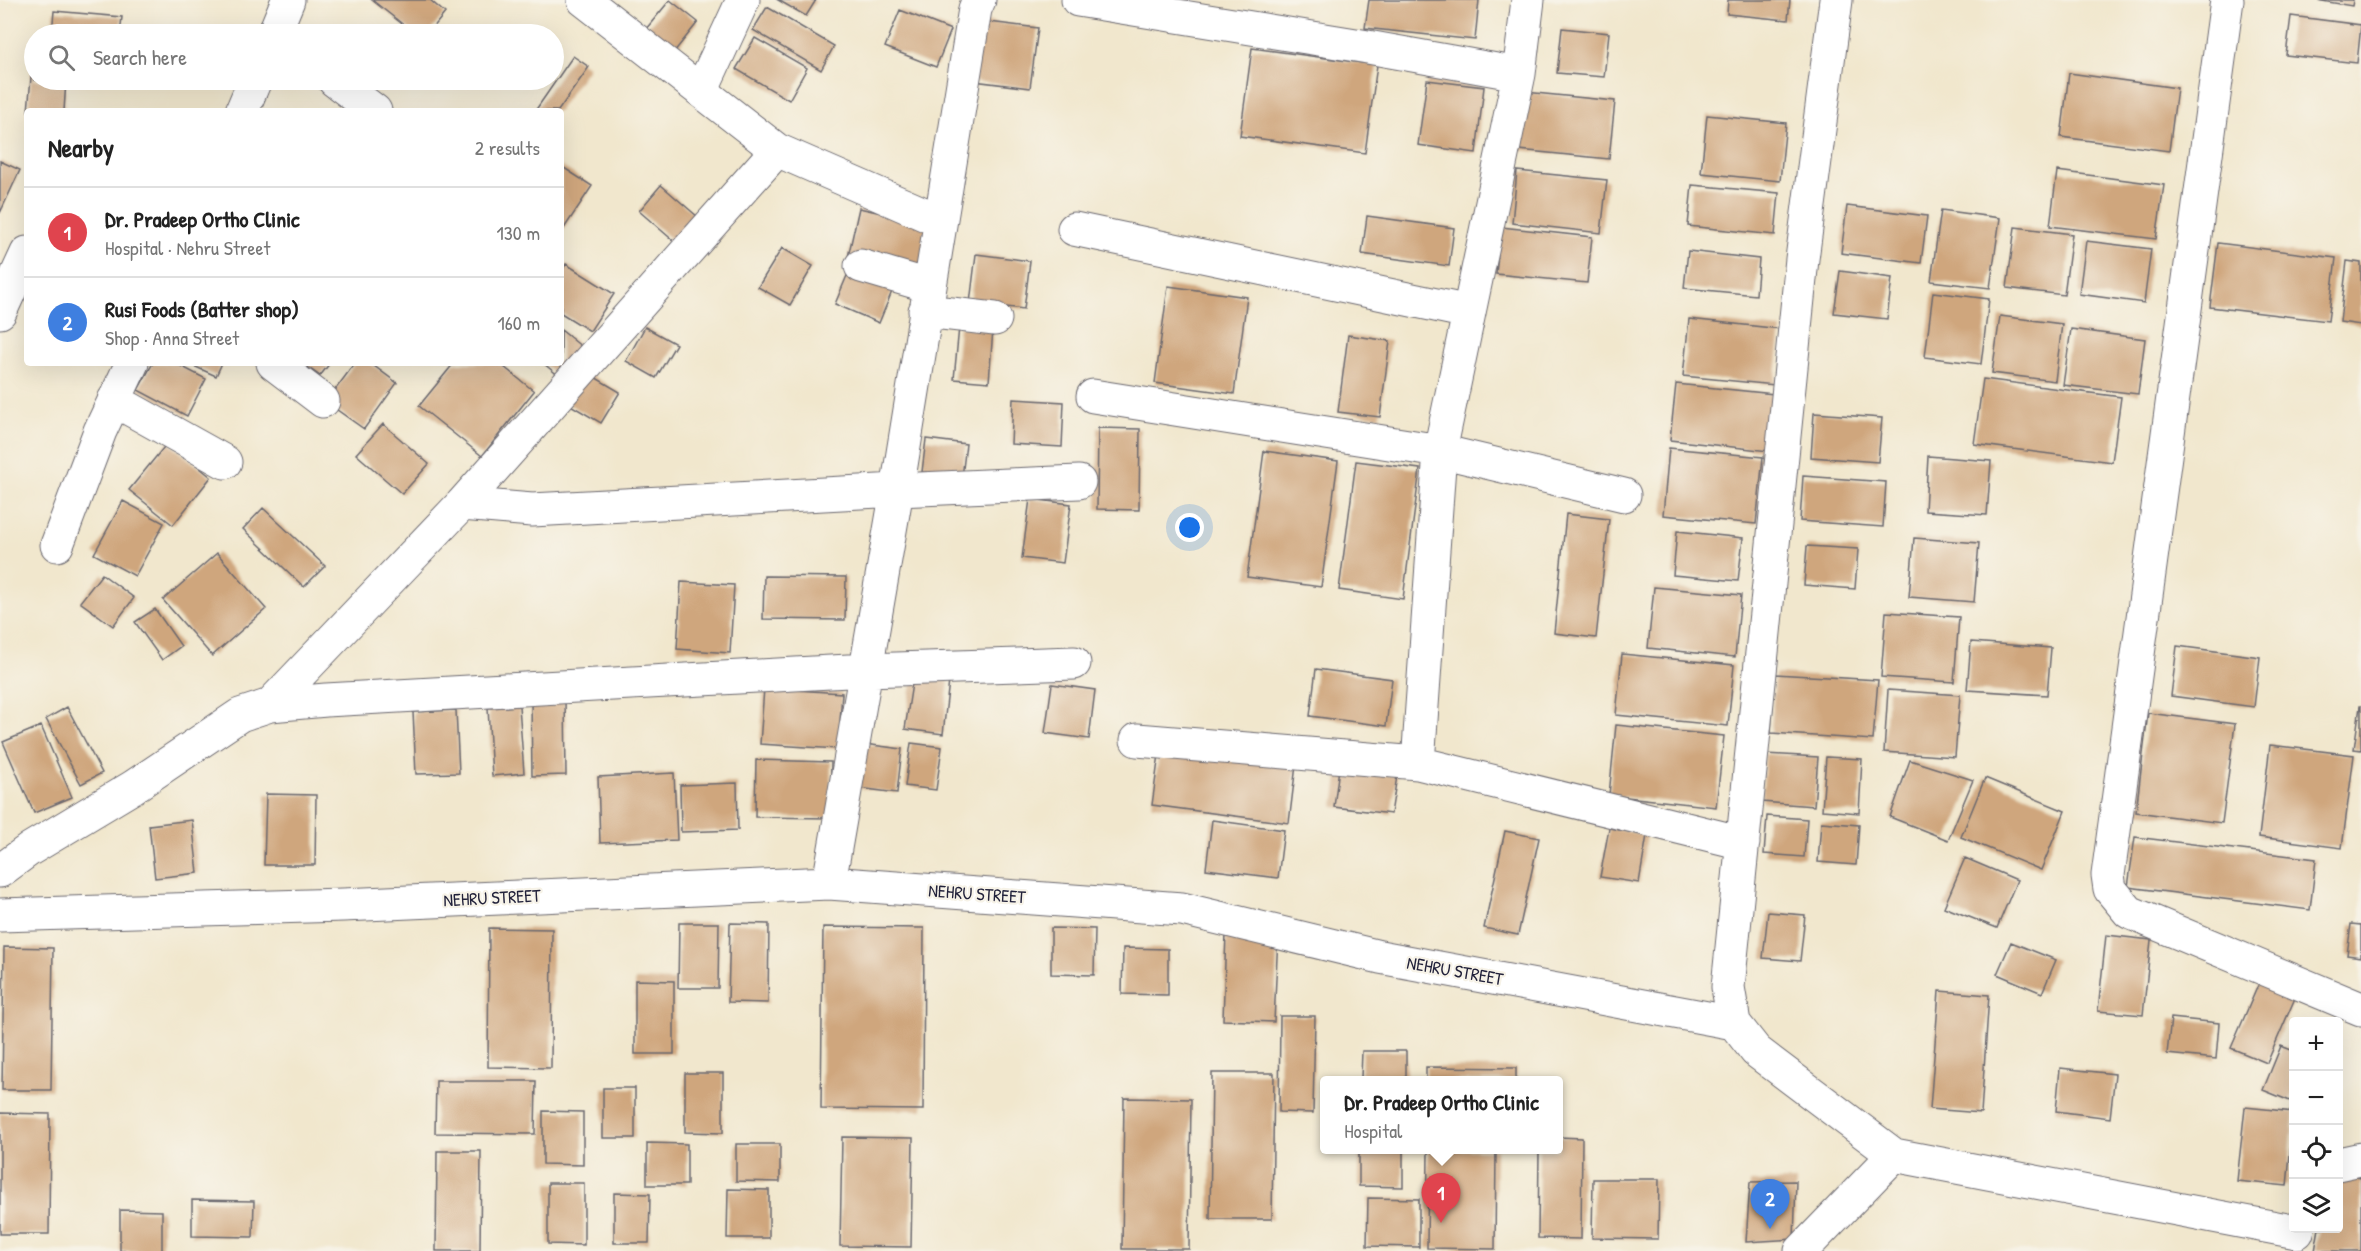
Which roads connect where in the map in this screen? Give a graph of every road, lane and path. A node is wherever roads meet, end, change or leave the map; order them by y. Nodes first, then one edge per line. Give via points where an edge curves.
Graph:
1 (288, 0) edge
2 (584, 0) edge
3 (743, 0) edge
4 (979, 0) edge
5 (1078, 0) edge
6 (1528, 0) edge
7 (1836, 0) edge
8 (2227, 0) edge
9 (279, 24) edge
10 (1519, 74) junction
11 (251, 90) edge
12 (347, 90) edge
13 (701, 92) junction
14 (243, 108) edge
15 (371, 108) edge
16 (777, 150) junction
17 (940, 221) junction
18 (1074, 229) dead end
19 (24, 260) edge
20 (861, 266) dead end
21 (927, 298) junction
22 (0, 312) edge
23 (1469, 312) junction
24 (995, 319) dead end
25 (131, 366) edge
26 (277, 366) edge
27 (1093, 396) dead end
28 (114, 400) junction
29 (323, 401) dead end
30 (1440, 451) junction
31 (225, 462) dead end
32 (1079, 482) dead end
33 (897, 490) junction
34 (1624, 495) dead end
35 (462, 504) junction
36 (57, 545) dead end
37 (1074, 663) dead end
38 (866, 670) junction
39 (270, 705) junction
40 (1137, 740) dead end
41 (1418, 763) junction
42 (1743, 843) junction
43 (0, 871) edge
44 (829, 883) junction
45 (0, 915) edge
46 (2361, 1009) edge
47 (1734, 1023) junction
48 (1894, 1155) junction
49 (2361, 1159) edge
50 (2343, 1163) edge
51 (2297, 1237) edge
52 (1801, 1251) edge

1 - 9 street
2 - 13 street
3 - 13 street
4 - 17 street
5 - 10 street
6 - 10 street
7 - 42 street via 1802,259
8 - 46 street via 2108,875 2110,889 2129,912
10 - 23 street
11 - 14 street
12 - 15 street
13 - 16 street
16 - 17 street
16 - 35 street
17 - 21 street
18 - 23 street
19 - 22 street
20 - 21 street
21 - 24 street
21 - 33 street
23 - 30 street
25 - 28 street
26 - 29 street
27 - 30 street
28 - 31 street
28 - 36 street
30 - 34 street
30 - 41 street
32 - 33 street
33 - 35 street via 532,510
33 - 38 street
35 - 39 street
37 - 38 street
38 - 39 street
38 - 44 street
39 - 43 street via 240,715
40 - 41 street
41 - 42 street
42 - 47 street via 1728,987
44 - 45 street, NEHRU STREET via 355,905
44 - 47 street, NEHRU STREET via 1182,909 1380,957
47 - 48 street via 1756,1051
48 - 51 street
48 - 52 street
49 - 50 street

